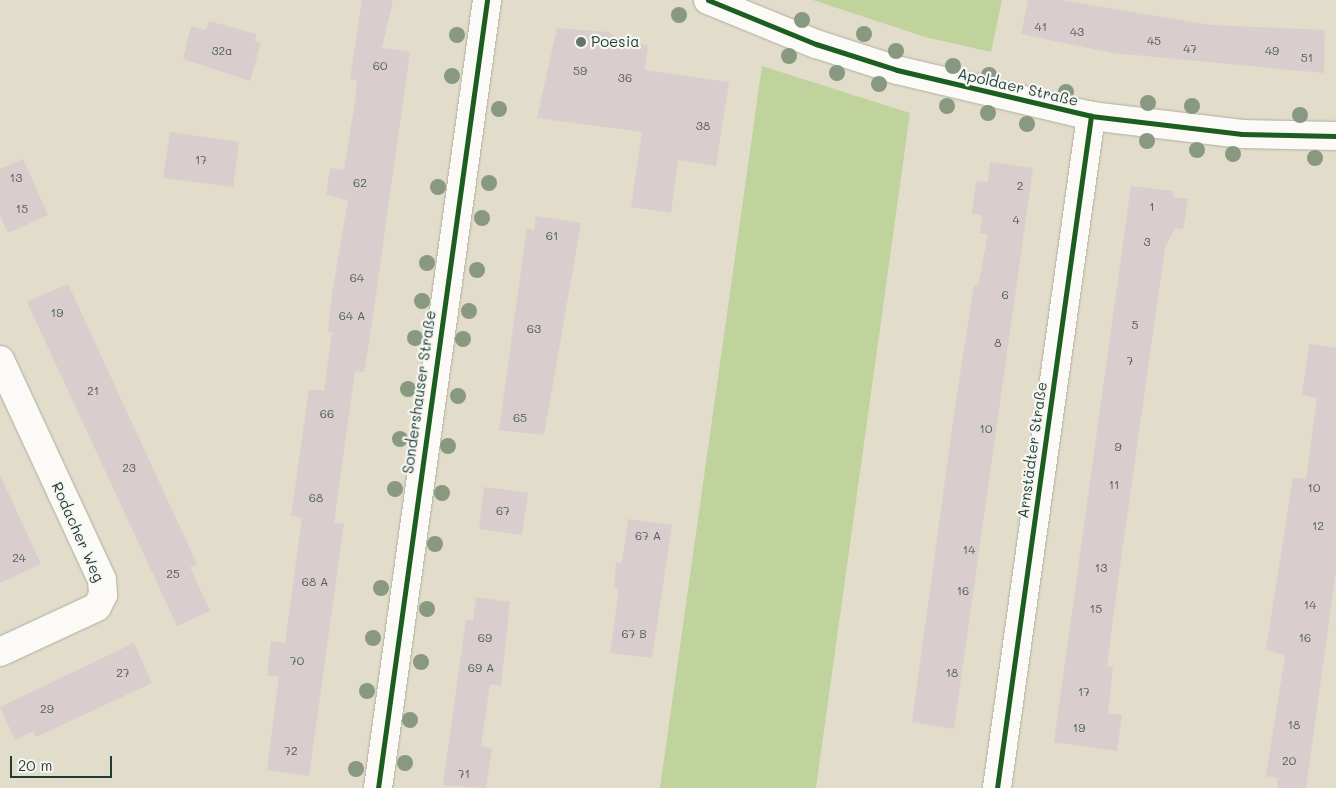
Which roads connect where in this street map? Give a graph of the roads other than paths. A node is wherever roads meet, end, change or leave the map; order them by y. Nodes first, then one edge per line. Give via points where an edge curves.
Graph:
1 (487, 0) edge
2 (708, 0) edge
3 (1091, 116) junction
4 (1336, 136) edge
5 (0, 360) edge
6 (0, 652) edge
7 (378, 788) edge
8 (998, 788) edge

1 - 7 street, Sondershauser Straße
2 - 3 street, Apoldaer Straße via 816,44 897,70
3 - 4 street, Apoldaer Straße via 1242,134
3 - 8 street, Arnstädter Straße
5 - 6 street, Rodacher Weg via 102,580 103,595 96,607

